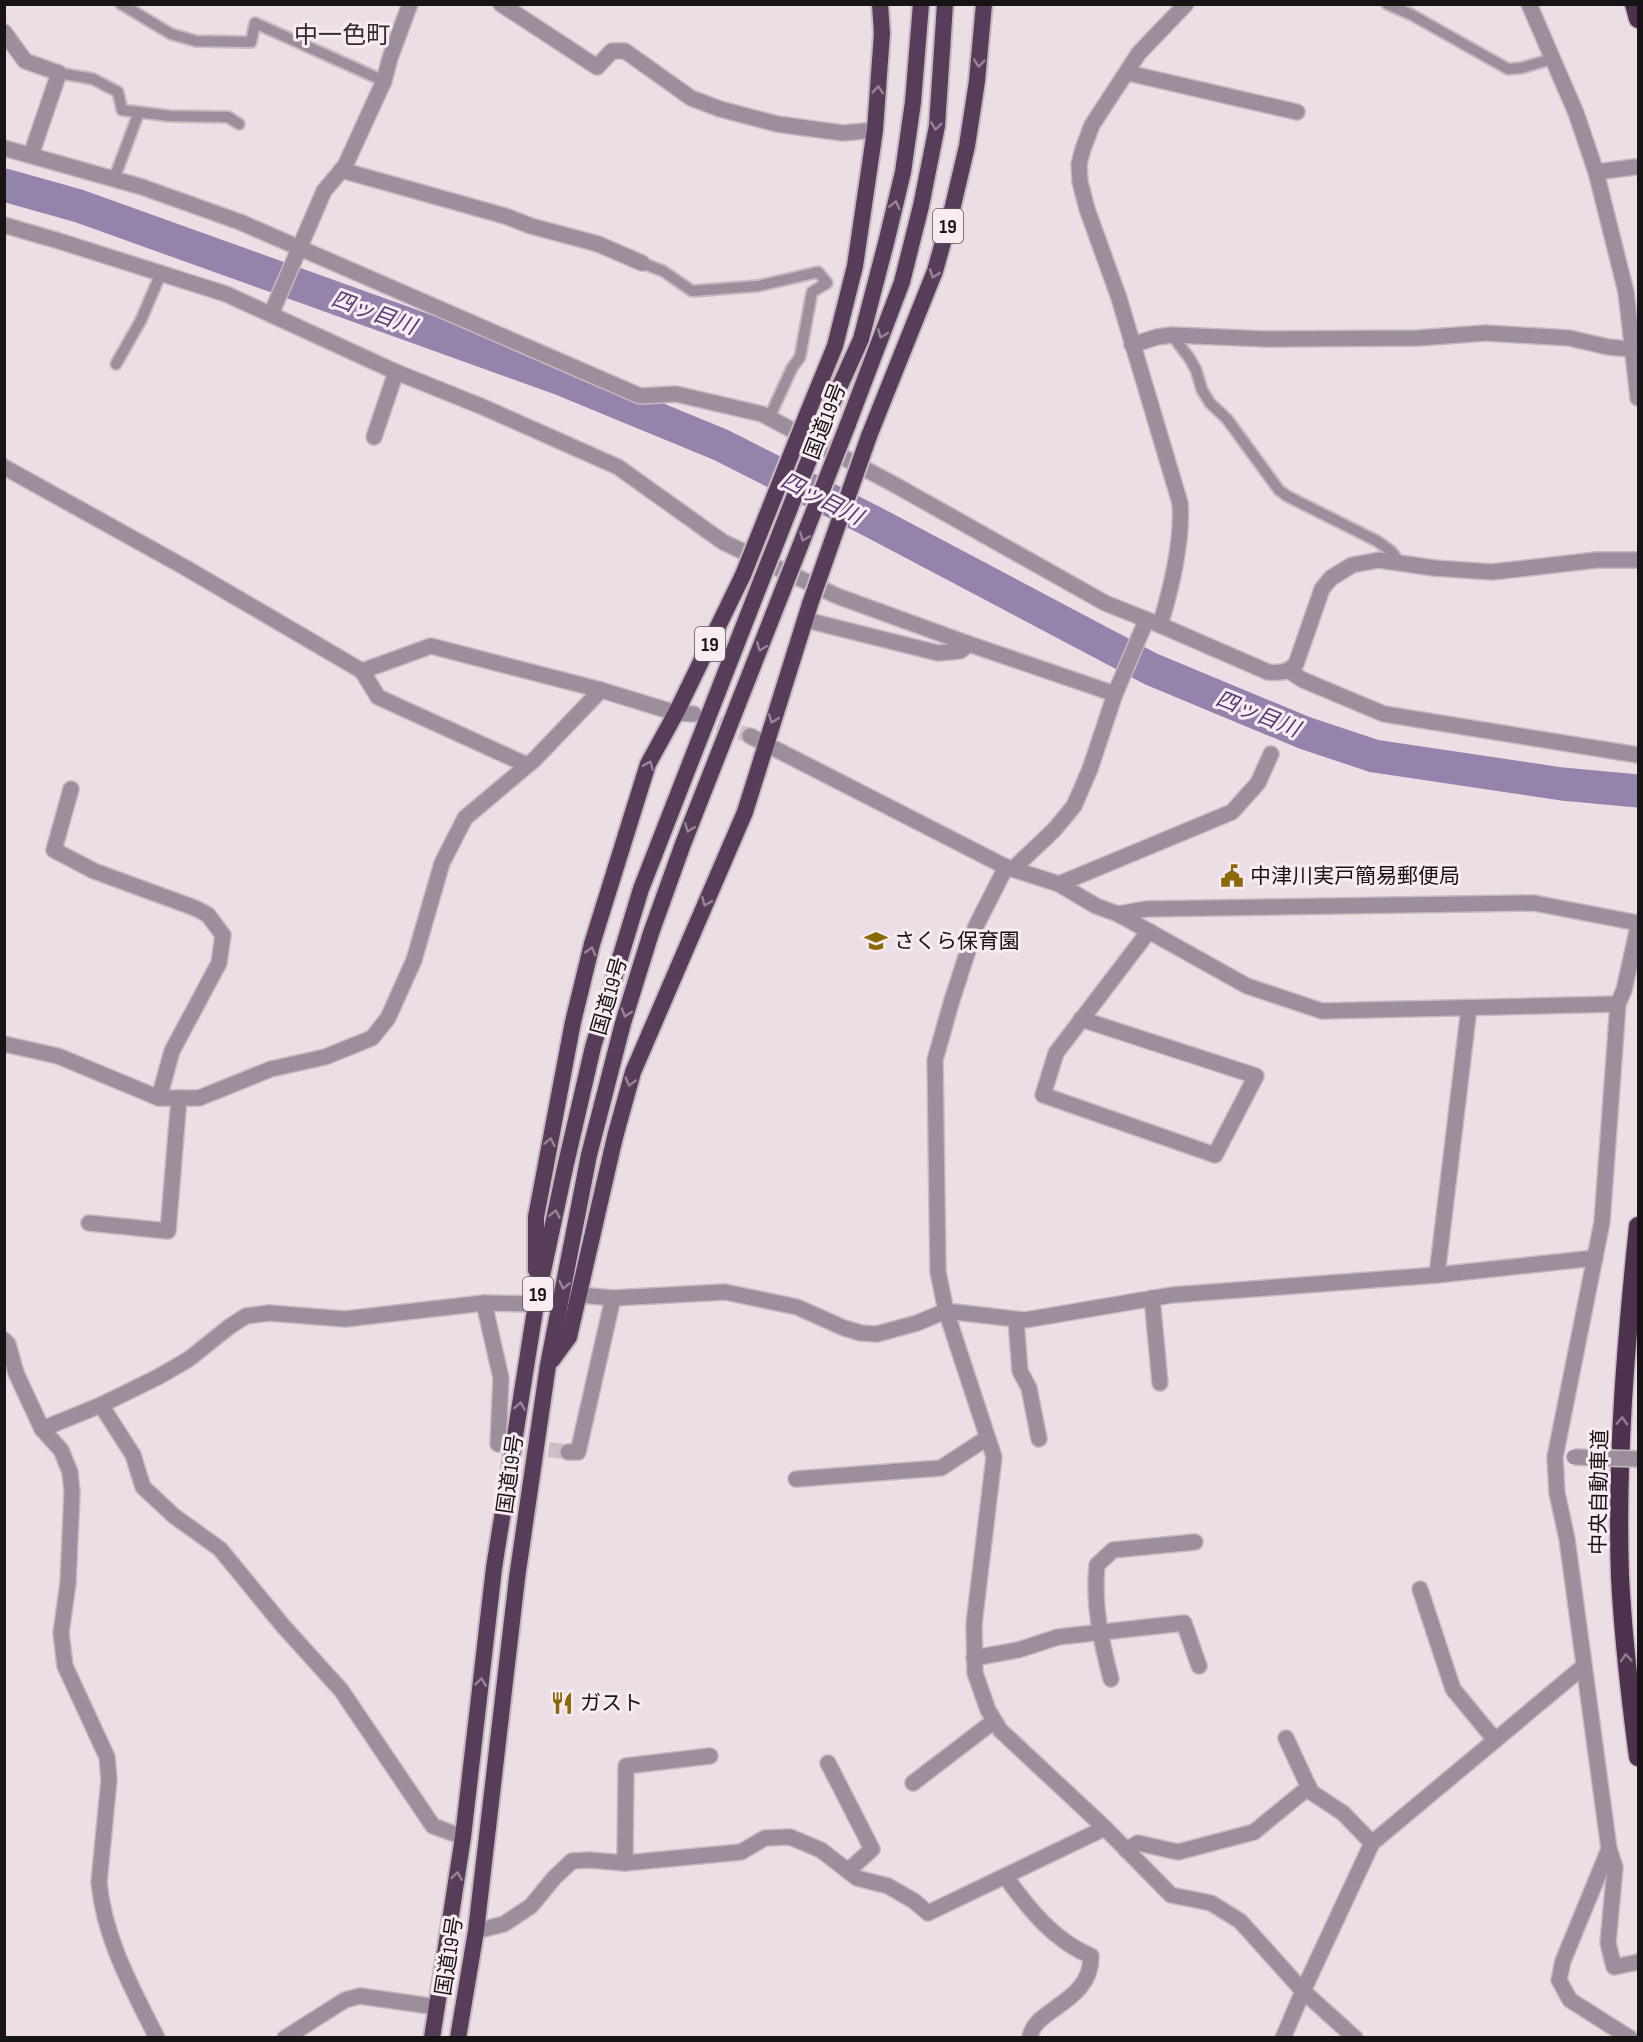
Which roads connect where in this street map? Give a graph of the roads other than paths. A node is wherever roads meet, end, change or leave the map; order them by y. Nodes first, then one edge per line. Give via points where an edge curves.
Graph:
1 (121, 4) edge
2 (410, 4) edge
3 (501, 4) edge
4 (880, 4) edge
5 (921, 4) edge
6 (945, 4) edge
7 (984, 4) edge
8 (1186, 4) edge
9 (1388, 4) edge
10 (1528, 4) edge
11 (1634, 4) edge
12 (1638, 19) edge
13 (4, 32) edge
14 (1552, 59) junction
15 (59, 73) junction
16 (1128, 73) junction
17 (384, 81) junction
18 (139, 112) junction
19 (1296, 112) dead end
20 (239, 124) dead end
21 (875, 130) junction
22 (4, 148) edge
23 (31, 154) junction
24 (1635, 167) dead end
25 (341, 170) junction
26 (1596, 172) junction
27 (114, 179) junction
28 (4, 225) edge
29 (299, 247) junction
30 (642, 263) joint
31 (161, 273) junction
32 (271, 314) junction
33 (1172, 335) junction
34 (1132, 345) junction
35 (1631, 349) junction
36 (116, 364) dead end
37 (396, 372) junction
38 (1638, 398) edge
39 (769, 418) junction
40 (374, 437) dead end
41 (4, 467) edge
42 (1638, 560) edge
43 (1395, 561) junction
44 (808, 612) junction
45 (1153, 623) junction
46 (969, 645) junction
47 (362, 671) junction
48 (1289, 671) junction
49 (602, 690) junction
50 (1116, 690) junction
51 (676, 713) junction
52 (694, 714) tunnel mouth
53 (757, 740) junction
54 (1271, 754) dead end
55 (1638, 755) edge
56 (527, 765) junction
57 (71, 789) dead end
58 (1010, 868) junction
59 (1059, 884) junction
60 (1118, 914) junction
61 (1638, 922) edge
62 (1638, 927) edge
63 (1149, 931) junction
64 (1618, 1005) junction
65 (1469, 1008) junction
66 (1080, 1019) junction
67 (4, 1044) edge
68 (159, 1098) junction
69 (179, 1098) junction
70 (89, 1223) dead end
71 (1638, 1226) edge
72 (1595, 1258) junction
73 (1437, 1275) junction
74 (579, 1295) junction
75 (613, 1298) junction
76 (1152, 1298) junction
77 (484, 1303) junction
78 (536, 1304) junction
79 (946, 1311) junction
80 (1016, 1320) junction
81 (4, 1341) edge
82 (548, 1365) junction
83 (1160, 1383) dead end
84 (101, 1406) junction
85 (42, 1429) junction
86 (987, 1438) junction
87 (1039, 1439) dead end
88 (498, 1444) dead end
89 (568, 1452) dead end
90 (1555, 1457) junction
91 (1638, 1459) edge
92 (796, 1479) dead end
93 (1195, 1542) dead end
94 (1420, 1588) dead end
95 (1099, 1632) junction
96 (974, 1658) junction
97 (1199, 1666) dead end
98 (1584, 1666) junction
99 (1111, 1680) dead end
100 (994, 1721) junction
101 (1286, 1738) dead end
102 (1495, 1740) junction
103 (710, 1756) dead end
104 (1638, 1758) edge
105 (828, 1762) dead end
106 (913, 1783) dead end
107 (1309, 1787) junction
108 (1105, 1828) junction
109 (463, 1838) junction
110 (1372, 1843) junction
111 (1609, 1849) junction
112 (1126, 1850) junction
113 (625, 1863) junction
114 (848, 1871) junction
115 (1005, 1876) junction
116 (476, 1931) junction
117 (1638, 1962) edge
118 (1303, 1991) junction
119 (437, 2007) junction
120 (157, 2037) edge
121 (285, 2037) edge
122 (432, 2037) edge
123 (458, 2037) edge
124 (1030, 2037) edge
125 (1283, 2037) edge
126 (1354, 2037) edge
127 (1630, 2037) edge

1 - 17 lane via 171,34 196,41 251,42 255,23
2 - 17 street
3 - 21 street via 597,67 612,51 625,51 691,98 720,109 788,126 843,133
21 -> 4 highway, 19 via 882,33
78 -> 5 highway, 国道19号 / 19, bridge via 593,1047 641,889 825,419 861,339 903,172
6 -> 82 highway, 国道19号 / 19, bridge via 937,126 902,282 651,933 589,1155
7 -> 44 highway, 19, bridge via 967,146 935,271 869,436
8 - 16 street via 1139,53
9 - 14 lane via 1508,69
10 - 14 street
11 - 12 highway
13 - 15 street via 26,61
14 - 26 street
15 - 18 lane via 93,79 118,92 122,110
15 - 23 street
16 - 19 street
16 - 34 street via 1092,124 1079,164 1087,209
17 - 25 street
18 - 20 lane via 228,117
18 - 27 lane
21 - 51 highway, 19, bridge via 855,266 835,346 743,575
22 - 23 street
23 - 27 street
24 - 26 street
25 - 29 street via 324,191
25 - 30 street via 598,244
26 - 35 street via 1626,292
27 - 29 street via 240,222
28 - 31 street
29 - 32 street
29 - 39 street via 640,396 676,394
30 - 39 lane via 663,271 692,291 758,286 818,272 827,283 812,292 800,357
31 - 32 street via 226,294
31 - 36 lane
32 - 37 street
33 - 34 street
33 - 35 street via 1266,339 1418,338 1486,333 1569,338
33 - 43 lane via 1193,364 1210,403 1227,419 1279,490 1377,541 1391,551
34 - 45 street via 1176,485 1181,520 1168,599
35 - 38 street
37 - 40 street
37 - 46 street via 618,467 723,542 837,596
39 - 45 street via 1105,603
41 - 47 street
42 - 43 street via 1597,560 1491,572
43 - 48 street via 1366,561 1331,578 1322,589 1301,652
44 - 46 street via 938,653 960,651
44 -> 53 highway, 19
45 - 48 street via 1268,672
45 - 50 street via 1139,636
46 - 50 street
47 - 49 street via 431,646
47 - 56 street via 378,697
48 - 55 street via 1384,714
49 - 51 street
49 - 56 street
50 - 58 street via 1074,806 1054,831
51 - 52 street
78 -> 51 highway, 19 via 536,1217 573,1022 592,944 648,764
53 - 58 street
53 -> 74 highway, 19 via 745,812 633,1072
54 - 59 street via 1258,783 1232,812
56 - 69 street via 465,818 442,863 414,960 388,1018 372,1038 325,1057 271,1070 200,1098
57 - 68 street via 54,849 94,871 195,908 208,915 223,935 219,963 172,1051
58 - 59 street
58 - 79 street via 976,926 935,1060 938,1272
59 - 60 street
60 - 61 street via 1158,909 1534,903
60 - 63 street
62 - 64 street
63 - 65 street via 1247,986 1322,1011
63 - 66 street
64 - 65 street
64 - 72 street via 1602,1222
65 - 73 street
66 - 66 street via 1256,1076 1215,1155 1042,1095 1056,1053
67 - 68 street via 58,1056
68 - 69 street
69 - 70 street via 168,1231
104 -> 71 highway, 中央自動車道 via 1620,1576 1624,1378
72 - 73 street
72 - 90 street
73 - 76 street
74 - 75 street
74 - 82 highway, 19 via 569,1337
75 - 79 street via 725,1292 797,1307 844,1328 877,1334
75 - 89 street via 578,1452
76 - 80 street
76 - 83 street
77 - 78 street
77 - 84 street via 345,1319 269,1313 246,1316 189,1359
77 - 88 street via 501,1378
109 -> 78 highway, 国道19号 / 19 via 494,1568
79 - 80 street
79 - 86 street
80 - 87 street via 1020,1371 1029,1388
81 - 85 street
82 - 116 highway, 国道19号 / 19 via 517,1578
84 - 85 street
84 - 109 street via 132,1455 143,1487 174,1516 220,1549 341,1690 433,1826
85 - 120 street via 61,1450 70,1472 72,1492 68,1584 61,1633 65,1666 105,1748 108,1763 100,1898 115,1947
86 - 92 street via 940,1468
86 - 96 street via 994,1457 974,1624
90 - 91 street, bridge
90 - 98 street
93 - 95 street via 1113,1550 1096,1565 1094,1590
94 - 102 street via 1453,1689
95 - 96 street via 1058,1637
95 - 97 street via 1184,1623
95 - 99 street
96 - 100 street via 975,1673
98 - 102 street
98 - 111 street
100 - 106 street
100 - 108 street
101 - 107 street
102 - 110 street
103 - 113 street via 626,1766
105 - 114 street via 872,1849
107 - 110 street via 1343,1813
107 - 112 street via 1254,1832 1178,1852 1138,1843
108 - 112 street
108 - 115 street
119 -> 109 highway, 国道19号 / 19
110 - 118 street
111 - 117 street via 1615,1867 1608,1943 1614,1967
111 - 127 street via 1563,1961 1559,1980 1570,2000
112 - 118 street via 1171,1895 1211,1903 1240,1921
113 - 114 street via 741,1852 765,1838 790,1837 821,1850
113 - 116 street via 572,1861 531,1906 504,1924
114 - 115 street via 857,1878 888,1886 928,1913
115 - 124 street via 1055,1934 1092,1956 1092,1966 1076,1995 1035,2023
116 - 123 highway, 国道19号 / 19
118 - 125 street
118 - 126 street
119 - 121 street via 360,1996 345,2000
119 - 122 highway, 国道19号 / 19

